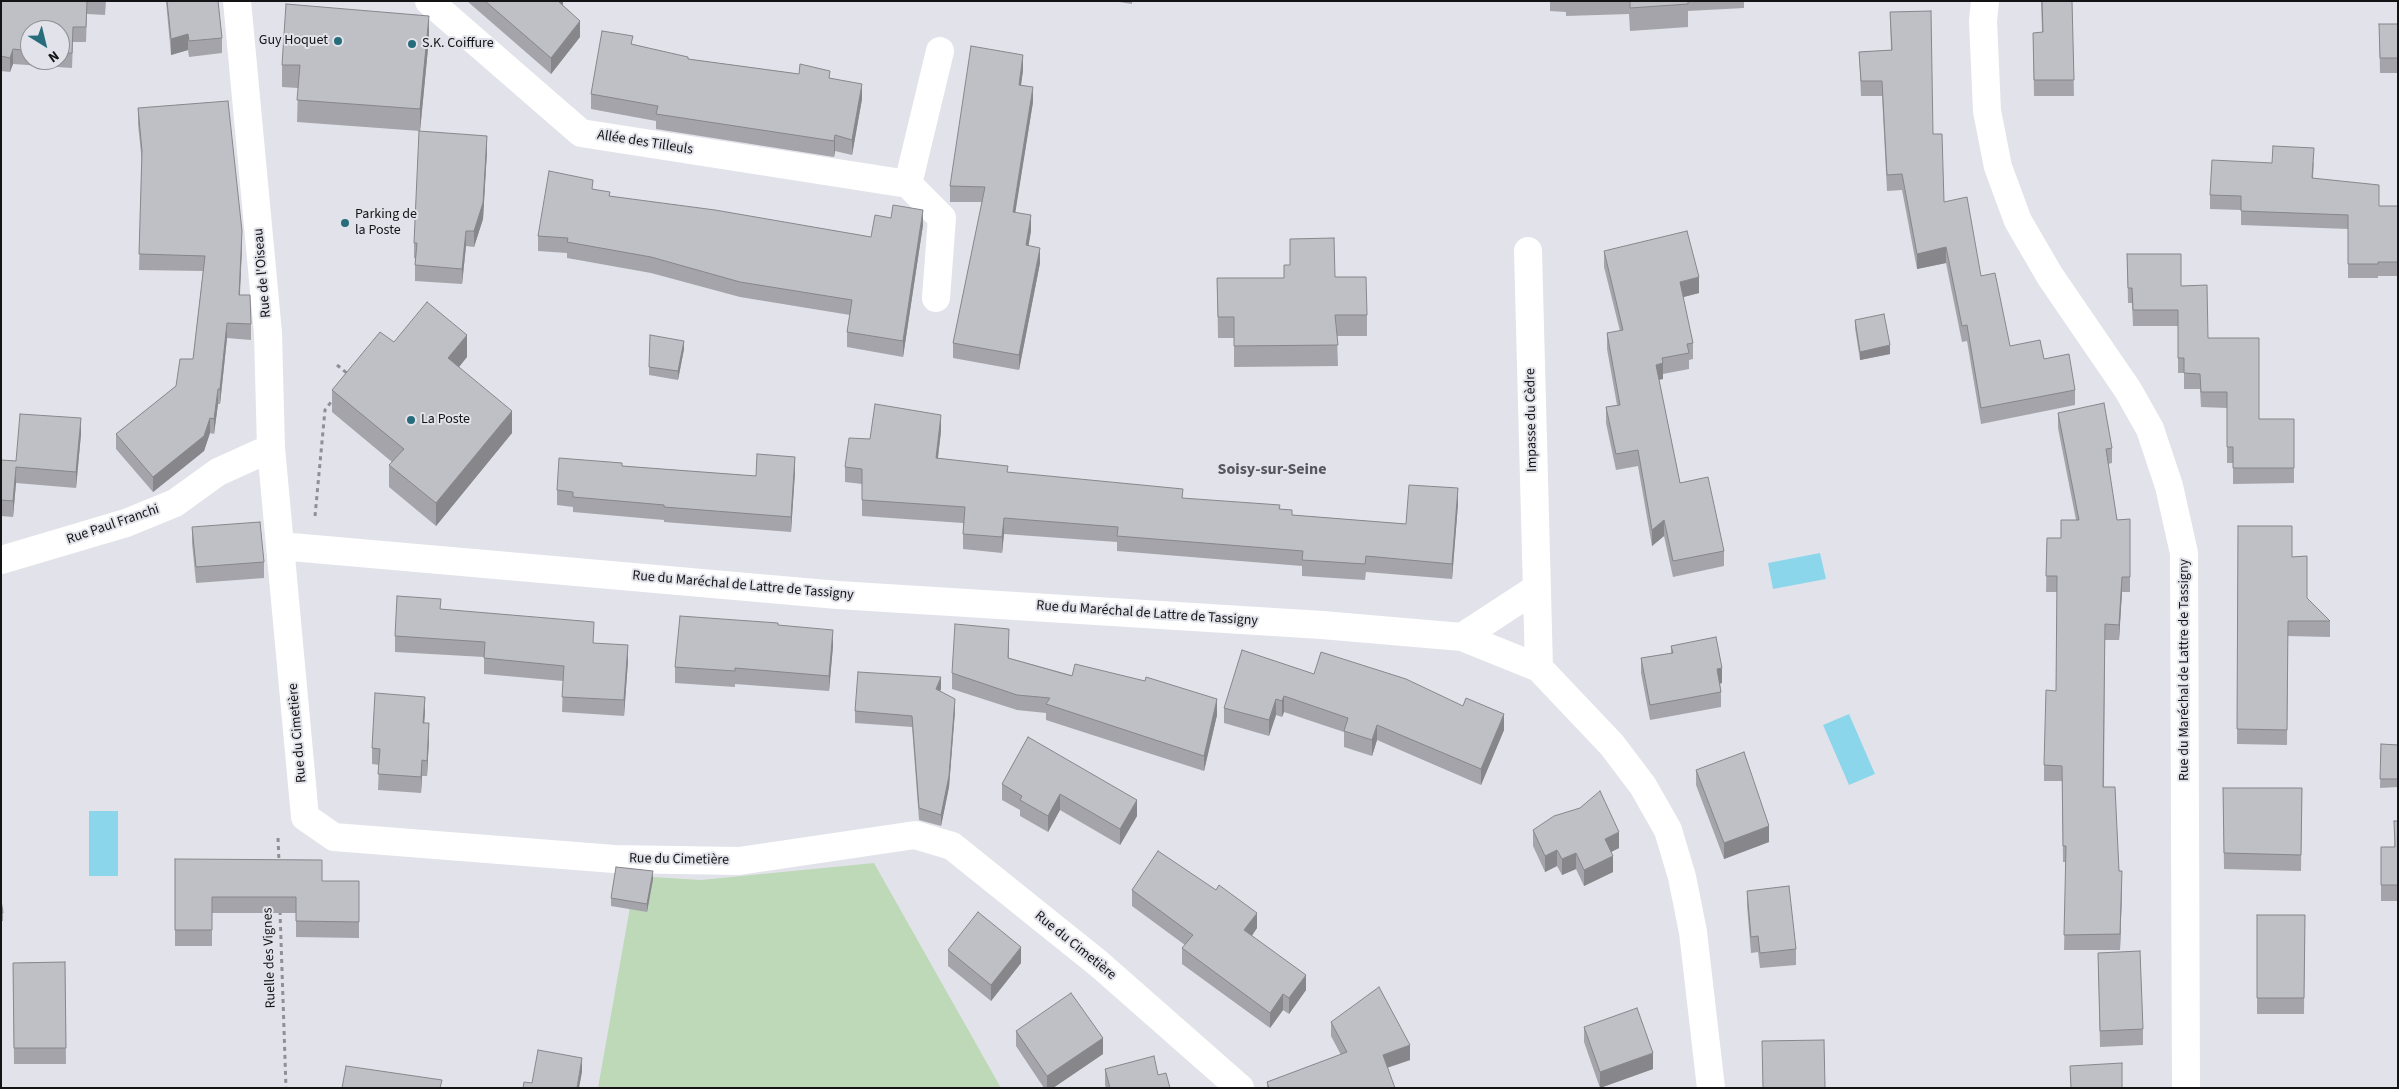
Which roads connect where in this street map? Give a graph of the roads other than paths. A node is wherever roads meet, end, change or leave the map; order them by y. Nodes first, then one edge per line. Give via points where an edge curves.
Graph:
1 (237, 1) edge
2 (429, 1) edge
3 (1985, 1) edge
4 (940, 51) dead end
5 (908, 184) junction
6 (1528, 251) dead end
7 (936, 298) dead end
8 (272, 448) junction
9 (280, 546) junction
10 (1, 560) edge
11 (1536, 588) junction
12 (1462, 638) junction
13 (1539, 668) junction
14 (1240, 1088) edge
15 (1711, 1088) edge
16 (2186, 1088) edge

1 - 8 street, Rue de l'Oiseau via 268,333
2 - 5 street, Allée des Tilleuls via 581,132
3 - 16 street, Rue du Maréchal de Lattre de Tassigny via 1987,111 1998,167 2018,221 2150,429 2169,486 2184,553
4 - 5 street
5 - 7 street via 942,218
6 - 11 street, Impasse du Cèdre
8 - 9 street, Rue de l'Oiseau
8 - 10 street, Rue Paul Franchi via 218,472 175,503 159,510
9 - 12 street, Rue du Maréchal de Lattre de Tassigny via 838,595 1322,625
9 - 14 street, Rue du Cimetière via 306,817 334,836 614,859 739,861 915,835 952,846 1099,964
11 - 12 street
11 - 13 street, Impasse du Cèdre
12 - 13 street, Rue du Maréchal de Lattre de Tassigny
13 - 15 street, Rue du Maréchal de Lattre de Tassigny via 1612,744 1643,786 1668,830 1693,932

